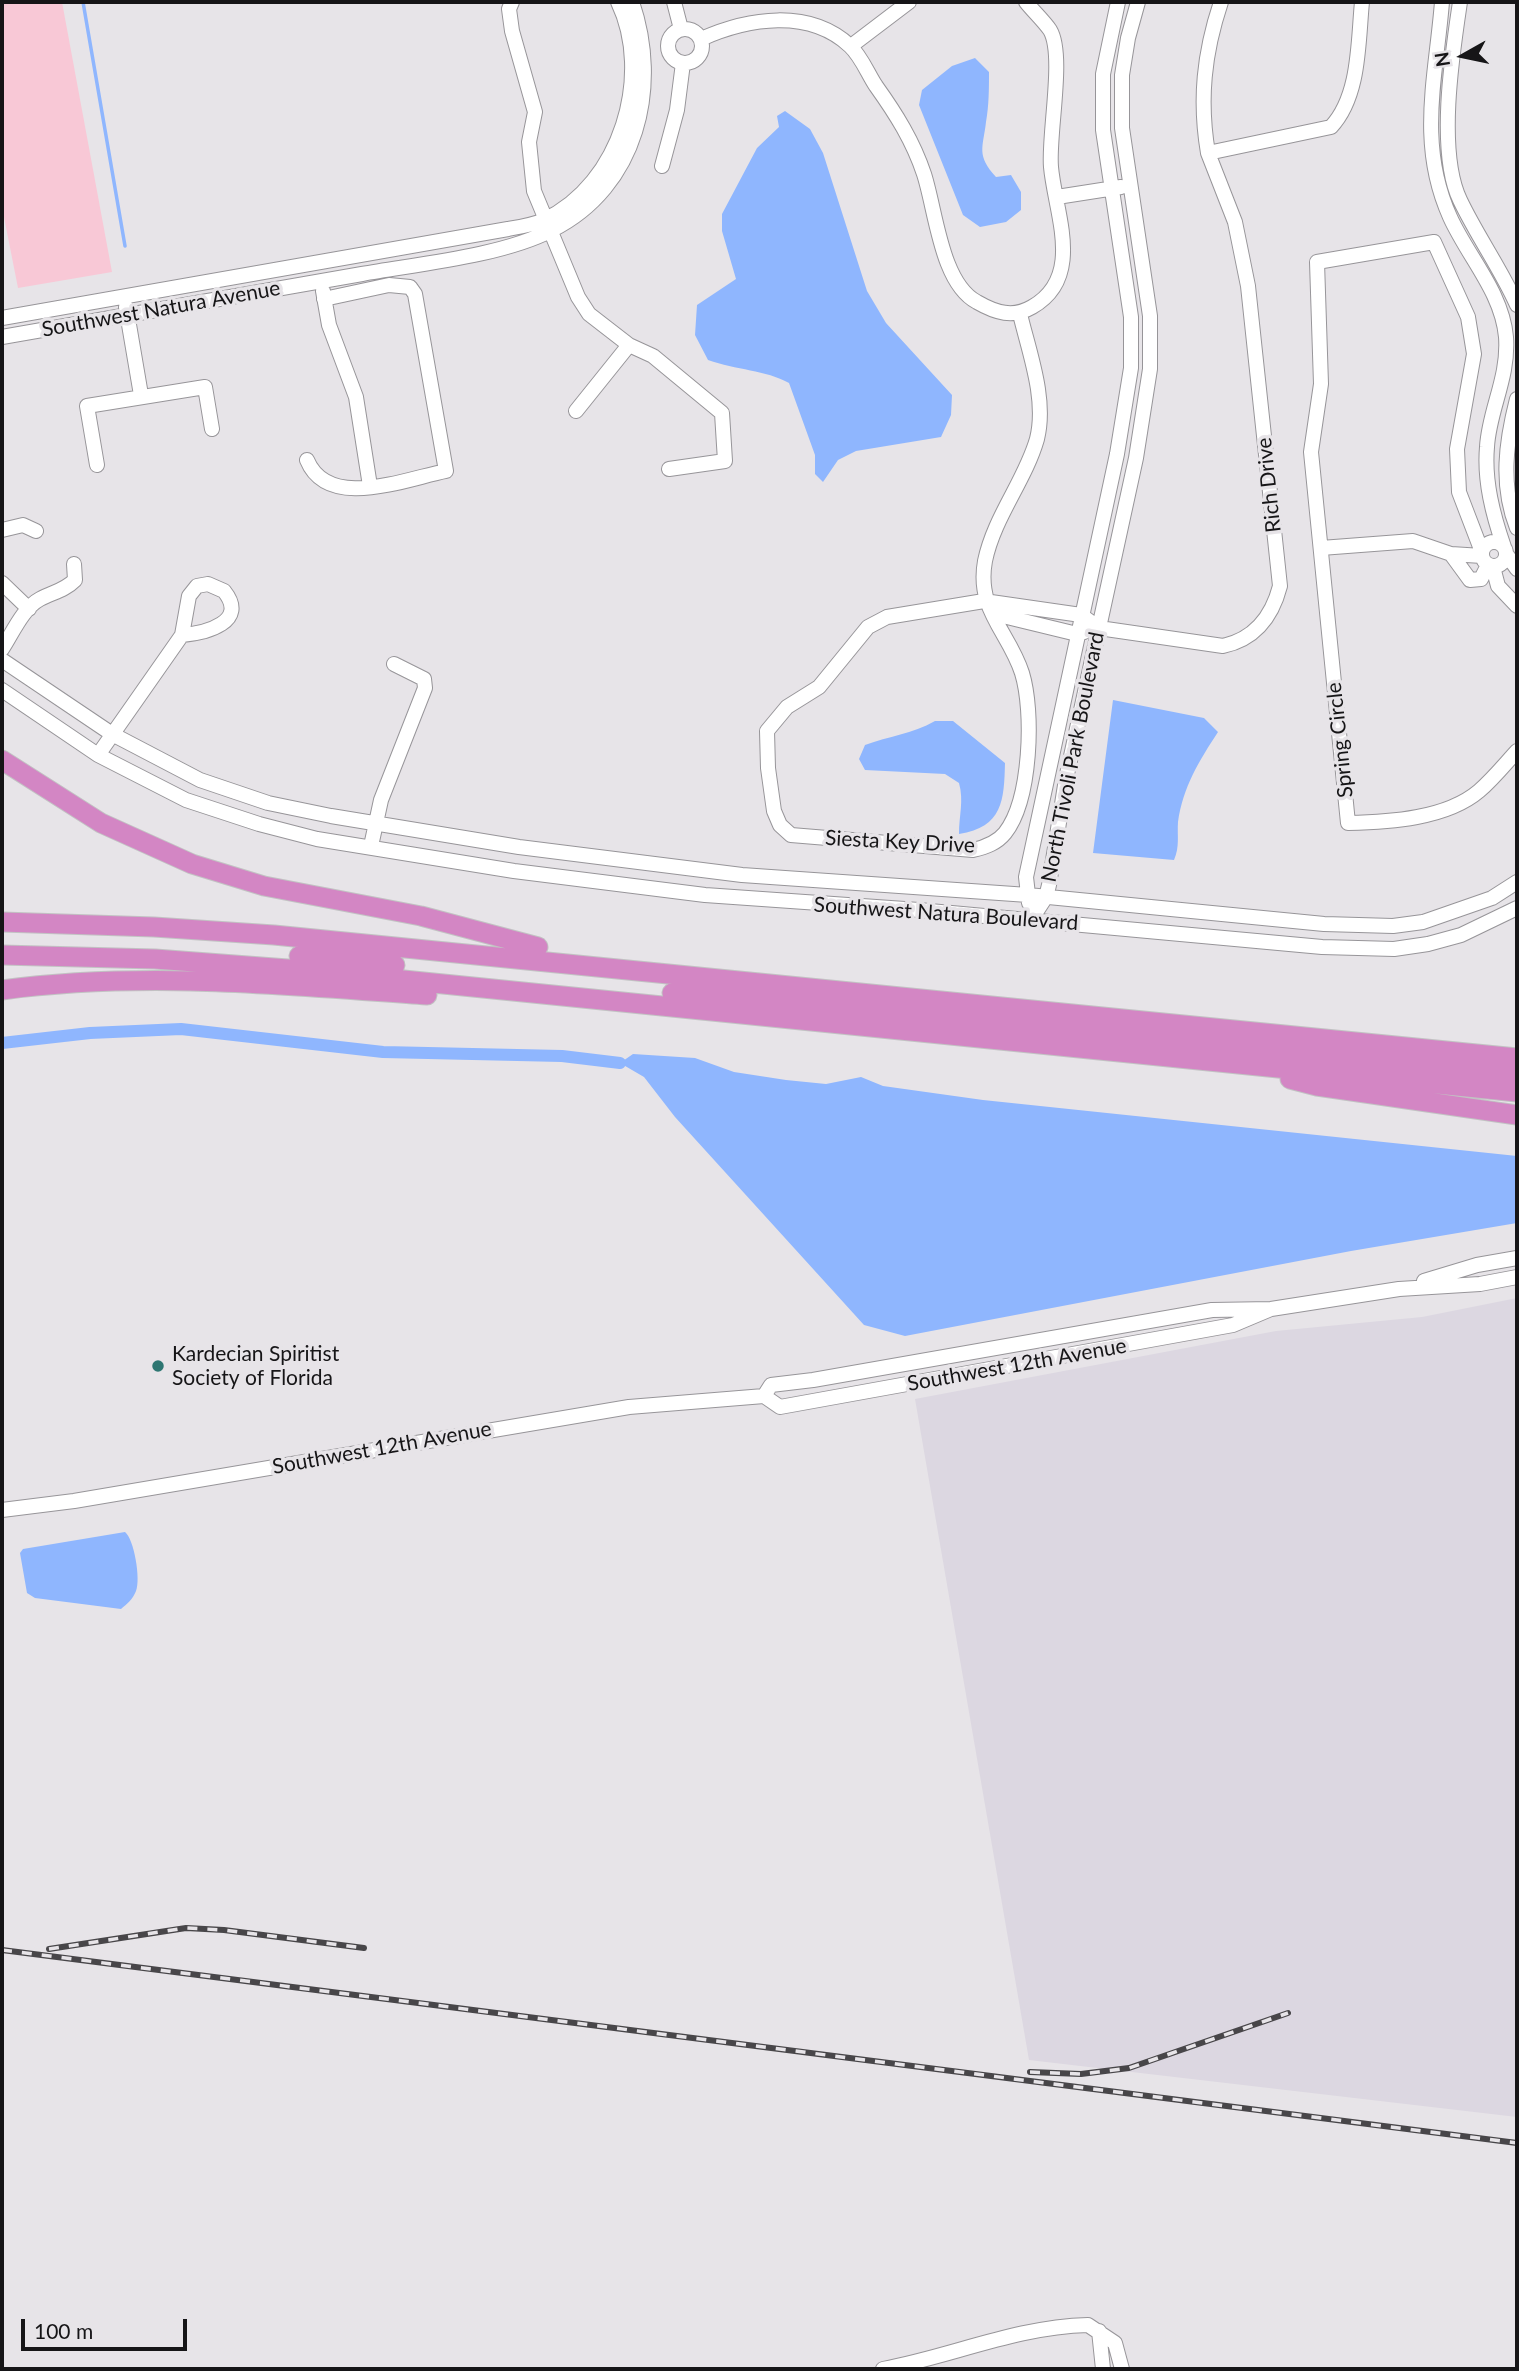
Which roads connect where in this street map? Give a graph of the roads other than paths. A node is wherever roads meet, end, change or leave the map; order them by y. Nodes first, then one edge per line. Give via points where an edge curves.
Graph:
1 (512, 2) edge
2 (618, 2) edge
3 (632, 2) edge
4 (674, 2) edge
5 (909, 2) edge
6 (1026, 2) edge
7 (1116, 2) edge
8 (1221, 2) edge
9 (1362, 2) edge
10 (1442, 2) edge
11 (1460, 2) edge
12 (1137, 6) edge
13 (681, 29) junction
14 (701, 39) junction
15 (851, 46) junction
16 (683, 63) junction
17 (627, 136) junction
18 (1208, 153) junction
19 (662, 166) dead end
20 (1133, 185) junction
21 (1114, 188) junction
22 (1057, 197) junction
23 (550, 225) junction
24 (1475, 225) junction
25 (1458, 232) junction
26 (1434, 243) junction
27 (317, 263) junction
28 (321, 281) junction
29 (124, 296) junction
30 (324, 299) junction
31 (1517, 307) edge
32 (1020, 314) junction
33 (128, 315) junction
34 (2, 318) edge
35 (1511, 322) edge
36 (2, 337) edge
37 (629, 345) junction
38 (141, 395) junction
39 (1517, 399) edge
40 (576, 411) dead end
41 (212, 429) dead end
42 (1119, 438) junction
43 (1139, 441) junction
44 (307, 460) dead end
45 (97, 465) dead end
46 (669, 469) dead end
47 (370, 486) junction
48 (1517, 528) edge
49 (2, 530) edge
50 (36, 531) dead end
51 (1321, 548) junction
52 (1508, 549) edge
53 (1451, 554) junction
54 (1486, 560) junction
55 (74, 564) dead end
56 (1517, 569) edge
57 (2, 583) edge
58 (985, 601) junction
59 (1517, 606) edge
60 (29, 609) junction
61 (1081, 615) junction
62 (1099, 628) junction
63 (1077, 634) junction
64 (182, 635) dead end
65 (2, 649) edge
66 (2, 660) edge
67 (394, 664) dead end
68 (2, 690) edge
69 (1060, 716) junction
70 (1079, 720) junction
71 (112, 734) junction
72 (1517, 751) edge
73 (98, 755) junction
74 (2, 760) edge
75 (1043, 797) junction
76 (1063, 800) junction
77 (376, 824) junction
78 (371, 845) junction
79 (1517, 882) edge
80 (1028, 895) junction
81 (1046, 897) junction
82 (1517, 908) edge
83 (2, 909) edge
84 (1031, 920) junction
85 (2, 922) edge
86 (2, 942) edge
87 (538, 947) junction
88 (2, 955) edge
89 (502, 989) junction
90 (2, 990) edge
91 (1517, 1045) edge
92 (1517, 1058) edge
93 (1235, 1064) junction
94 (1517, 1077) edge
95 (1517, 1092) edge
96 (1517, 1115) edge
97 (1517, 1258) edge
98 (1517, 1277) edge
99 (1399, 1289) junction
100 (1271, 1309) junction
101 (764, 1396) junction
102 (2, 1510) edge
103 (1099, 2331) junction
104 (883, 2369) edge
105 (1103, 2369) edge
106 (1122, 2369) edge

1 - 23 street via 512,31 535,112 529,142 534,191
2 - 17 street, Southwest Natura Avenue via 628,27 633,66
3 - 17 street, Southwest Natura Avenue via 644,43 645,96
4 - 13 street
5 - 15 street
6 - 22 street via 1051,32 1055,58 1051,166
7 - 12 street
7 - 21 street, North Tivoli Park Boulevard via 1103,74 1103,130
8 - 18 street, Rich Drive via 1209,37 1203,80 1202,117
9 - 18 street via 1351,88 1342,115 1331,127
10 - 25 street via 1430,96 1430,142 1444,201
11 - 24 street via 1449,159 1460,200
12 - 20 street, North Tivoli Park Boulevard via 1122,75 1122,128
13 - 14 street via 695,32
13 - 16 street via 671,36 668,47 672,58
14 - 15 street via 723,29 783,19 816,24
14 - 16 street via 697,58
15 - 32 street via 908,133 957,285 996,311
16 - 19 street via 677,110
17 - 23 street, Southwest Natura Avenue via 614,173 598,195
18 - 62 street, Rich Drive via 1235,222 1248,286 1280,586 1264,623 1243,642 1223,646
20 - 21 street
20 - 43 street, North Tivoli Park Boulevard via 1150,316 1150,369
21 - 22 street
21 - 42 street, North Tivoli Park Boulevard via 1131,317 1131,368
22 - 32 street via 1065,252 1060,278
23 - 27 street, Southwest Natura Avenue
23 - 28 street, Southwest Natura Avenue via 508,246
23 - 37 street via 589,314
24 - 25 street, Spring Circle
24 - 31 street
25 - 26 street, Spring Circle
25 - 35 street
26 - 51 street, Spring Circle via 1317,262 1321,384 1311,452
26 - 54 street via 1468,317 1474,354 1457,449 1459,492
27 - 28 street
27 - 29 street, Southwest Natura Avenue
28 - 30 street
28 - 33 street, Southwest Natura Avenue
29 - 33 street
29 - 34 street, Southwest Natura Avenue
30 - 47 street via 356,397
30 - 47 street via 401,285 415,294 446,471
31 - 35 street
32 - 58 street, Siesta Key Drive via 1040,413 1037,439 985,561
33 - 36 street, Southwest Natura Avenue
33 - 38 street
35 - 52 street via 1502,390 1487,446 1492,506
37 - 40 street
37 - 46 street via 653,356 722,413 725,461
38 - 41 street via 205,387
38 - 45 street via 87,406
39 - 48 street via 1507,439 1506,493
42 - 43 street
42 - 61 street, North Tivoli Park Boulevard
43 - 62 street, North Tivoli Park Boulevard
44 - 47 street via 317,479 325,483 340,489
49 - 50 street via 23,525
51 - 53 street via 1412,541
51 - 72 street, Spring Circle via 1348,823 1394,822 1437,811 1478,792
52 - 54 street via 1501,565
52 - 54 street via 1493,542
52 - 56 street
53 - 54 street
53 - 54 street via 1469,580 1481,579
54 - 59 street via 1498,586
55 - 60 street via 75,580 67,589 39,599
57 - 60 street
58 - 58 street, Siesta Key Drive via 887,617 868,627 820,687 775,718 768,731 768,768 774,811 791,835 974,850 991,845 1004,834 1016,816 1030,714 1022,672
58 - 61 street
58 - 63 street via 1007,617
60 - 65 street
61 - 62 street, Rich Drive
61 - 63 street, North Tivoli Park Boulevard
62 - 63 street
62 - 70 street, North Tivoli Park Boulevard
63 - 69 street, North Tivoli Park Boulevard
64 - 71 street
66 - 71 street, Southwest Natura Boulevard
67 - 77 street via 424,679 425,688 380,800
68 - 73 street, Southwest Natura Boulevard
69 - 70 street
69 - 75 street, North Tivoli Park Boulevard
70 - 76 street, North Tivoli Park Boulevard
71 - 73 street
71 - 77 street, Southwest Natura Boulevard via 200,780 257,799
73 - 78 street, Southwest Natura Boulevard via 186,800 317,839
74 - 87 highway via 101,823 192,864 264,887 421,916
75 - 76 street
75 - 80 street, North Tivoli Park Boulevard via 1026,879
76 - 81 street, North Tivoli Park Boulevard
77 - 78 street
77 - 80 street, Southwest Natura Boulevard via 742,875
78 - 84 street, Southwest Natura Boulevard via 655,890
79 - 81 street, Southwest Natura Boulevard via 1454,914 1393,926 1324,924
80 - 81 street, Southwest Natura Boulevard
80 - 84 street, North Tivoli Park Boulevard
81 - 84 street, North Tivoli Park Boulevard
82 - 84 street, Southwest Natura Boulevard via 1461,935 1394,949 1322,947
83 - 87 highway via 234,918
85 - 92 highway via 274,934
86 - 94 highway via 168,947 337,960
87 - 91 highway
88 - 89 highway via 233,964
89 - 90 highway via 434,996 161,979
89 - 93 highway
93 - 95 highway
93 - 96 highway via 1317,1086
97 - 99 street, Southwest 12th Avenue
98 - 99 street, Southwest 12th Avenue
99 - 100 street, Southwest 12th Avenue
100 - 101 street, Southwest 12th Avenue via 1212,1310 771,1385
100 - 101 street, Southwest 12th Avenue via 1233,1325 780,1407
101 - 102 street, Southwest 12th Avenue via 629,1407
103 - 104 street via 1088,2325 1012,2333
103 - 105 street
103 - 106 street via 1115,2343

